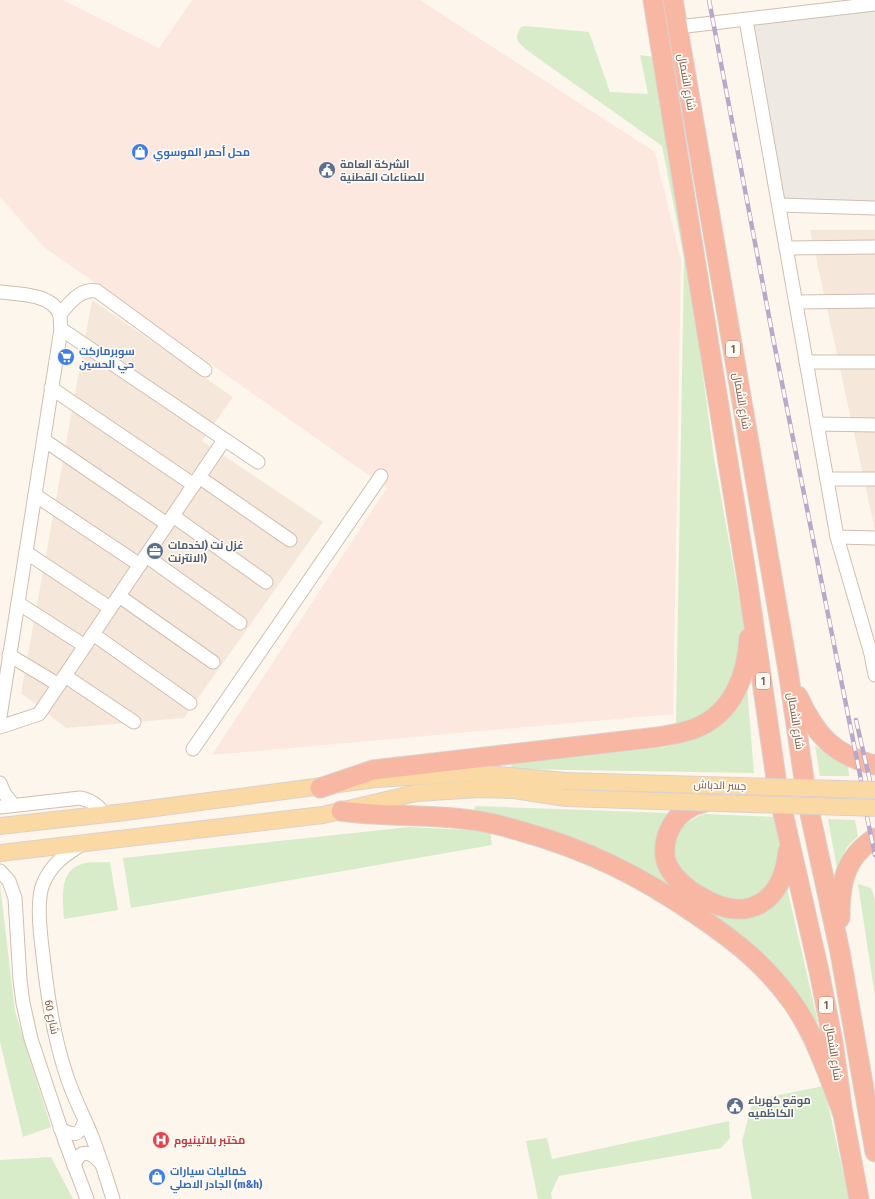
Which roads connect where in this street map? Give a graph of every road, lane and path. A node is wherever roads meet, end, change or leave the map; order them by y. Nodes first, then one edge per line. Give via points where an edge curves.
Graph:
1 (653, 0) edge
2 (673, 0) edge
3 (875, 4) edge
4 (746, 20) junction
5 (678, 27) junction
6 (779, 205) junction
7 (875, 208) edge
8 (875, 247) edge
9 (786, 248) junction
10 (0, 292) edge
11 (875, 301) edge
12 (796, 302) junction
13 (60, 314) junction
14 (61, 329) junction
15 (806, 362) junction
16 (875, 362) edge
17 (204, 370) dead end
18 (51, 388) junction
19 (817, 424) junction
20 (875, 425) edge
21 (44, 440) junction
22 (224, 440) junction
23 (258, 462) dead end
24 (381, 476) dead end
25 (826, 479) junction
26 (875, 479) edge
27 (197, 481) junction
28 (35, 495) junction
29 (170, 520) junction
30 (837, 537) junction
31 (875, 538) edge
32 (290, 540) dead end
33 (27, 553) junction
34 (143, 560) junction
35 (266, 582) dead end
36 (748, 585) junction
37 (119, 596) junction
38 (18, 603) junction
39 (110, 608) junction
40 (240, 623) dead end
41 (93, 634) junction
42 (85, 646) junction
43 (873, 654) edge
44 (9, 655) junction
45 (213, 662) dead end
46 (788, 670) junction
47 (875, 675) edge
48 (62, 681) junction
49 (190, 703) dead end
50 (0, 717) edge
51 (134, 722) dead end
52 (0, 727) edge
53 (193, 749) dead end
54 (875, 765) edge
55 (776, 778) dead end
56 (804, 779) dead end
57 (0, 783) edge
58 (328, 787) junction
59 (875, 790) edge
60 (706, 802) junction
61 (6, 806) edge
62 (875, 808) edge
63 (339, 811) junction
64 (125, 812) junction
65 (783, 813) dead end
66 (810, 814) dead end
67 (105, 815) junction
68 (0, 826) edge
69 (788, 837) junction
70 (131, 838) junction
71 (875, 838) edge
72 (108, 841) junction
73 (82, 844) junction
74 (0, 853) edge
75 (0, 872) edge
76 (840, 952) junction
77 (843, 1114) junction
78 (85, 1120) junction
79 (60, 1128) junction
80 (875, 1152) edge
81 (101, 1163) junction
82 (74, 1166) junction
83 (87, 1199) edge
84 (113, 1199) edge
85 (859, 1199) edge

1 - 36 highway, شارع الشمال / 1
2 - 5 highway, شارع الشمال / 1
3 - 4 street
4 - 5 street
4 - 6 street
5 - 46 highway, شارع الشمال / 1
6 - 7 street
6 - 9 street
8 - 9 street
9 - 12 street
10 - 13 street via 41,298 53,304
11 - 12 street
12 - 15 street
13 - 14 street
13 - 17 street via 83,292 97,291
14 - 18 street
14 - 22 street
15 - 16 street
15 - 19 street
18 - 21 street
18 - 27 street
19 - 20 street
19 - 25 street
21 - 28 street
21 - 29 street
22 - 23 street
22 - 27 street
24 - 53 street
25 - 26 street
25 - 30 street
27 - 29 street
27 - 32 street
28 - 33 street
28 - 34 street
29 - 34 street
29 - 35 street
30 - 31 street
30 - 43 street
33 - 38 street
33 - 39 street
34 - 37 street
34 - 40 street
36 - 55 highway, شارع الشمال / 1
36 - 58 highway via 748,652 744,674 728,703 704,725 658,737 373,770
37 - 39 street
37 - 45 street
38 - 42 street
38 - 44 street
39 - 41 street
41 - 42 street
41 - 49 street
42 - 48 street
43 - 47 street
44 - 48 street
44 - 50 street
46 - 54 highway via 805,711 820,734 843,753
46 - 56 highway, شارع الشمال / 1
48 - 51 street
48 - 52 street via 39,714
57 - 61 street
58 - 59 main road, جسر الدباش, bridge via 376,779 476,773 565,781
58 - 63 main road via 331,789 328,799 333,808
58 - 64 main road, جسر الدباش
60 - 62 main road, جسر الدباش, bridge
60 - 63 main road, جسر الدباش, bridge via 566,798 514,790 480,789 416,794
60 - 69 highway via 686,810 674,822 666,841 666,857 677,879 717,906 735,910 749,908 771,896 784,873
61 - 67 street via 80,798 92,803
63 - 70 main road, جسر الدباش
63 - 77 highway via 440,816 491,823 564,844 652,885 736,943 768,971 807,1028
64 - 67 main road, جسر الدباش
64 - 70 main road via 120,827 122,832
65 - 69 highway, شارع الشمال / 1
66 - 76 highway, شارع الشمال / 1
67 - 68 main road, جسر الدباش
67 - 72 main road via 112,826
69 - 77 highway, شارع الشمال / 1 via 819,971 833,1042
70 - 72 main road, جسر الدباش
71 - 76 highway via 853,859 842,881
72 - 73 main road, جسر الدباش
73 - 74 main road, جسر الدباش
73 - 78 street, شارع 60 via 54,864 42,885 40,899 41,937 53,1026 68,1080
75 - 79 street via 9,880 13,889 23,1003 31,1038
76 - 80 highway, شارع الشمال / 1
77 - 85 highway, شارع الشمال / 1
78 - 79 street via 76,1134 70,1134
78 - 81 street, شارع 60
79 - 82 street
81 - 82 street via 95,1156 84,1153 78,1156
81 - 84 street, شارع 60
82 - 83 street

